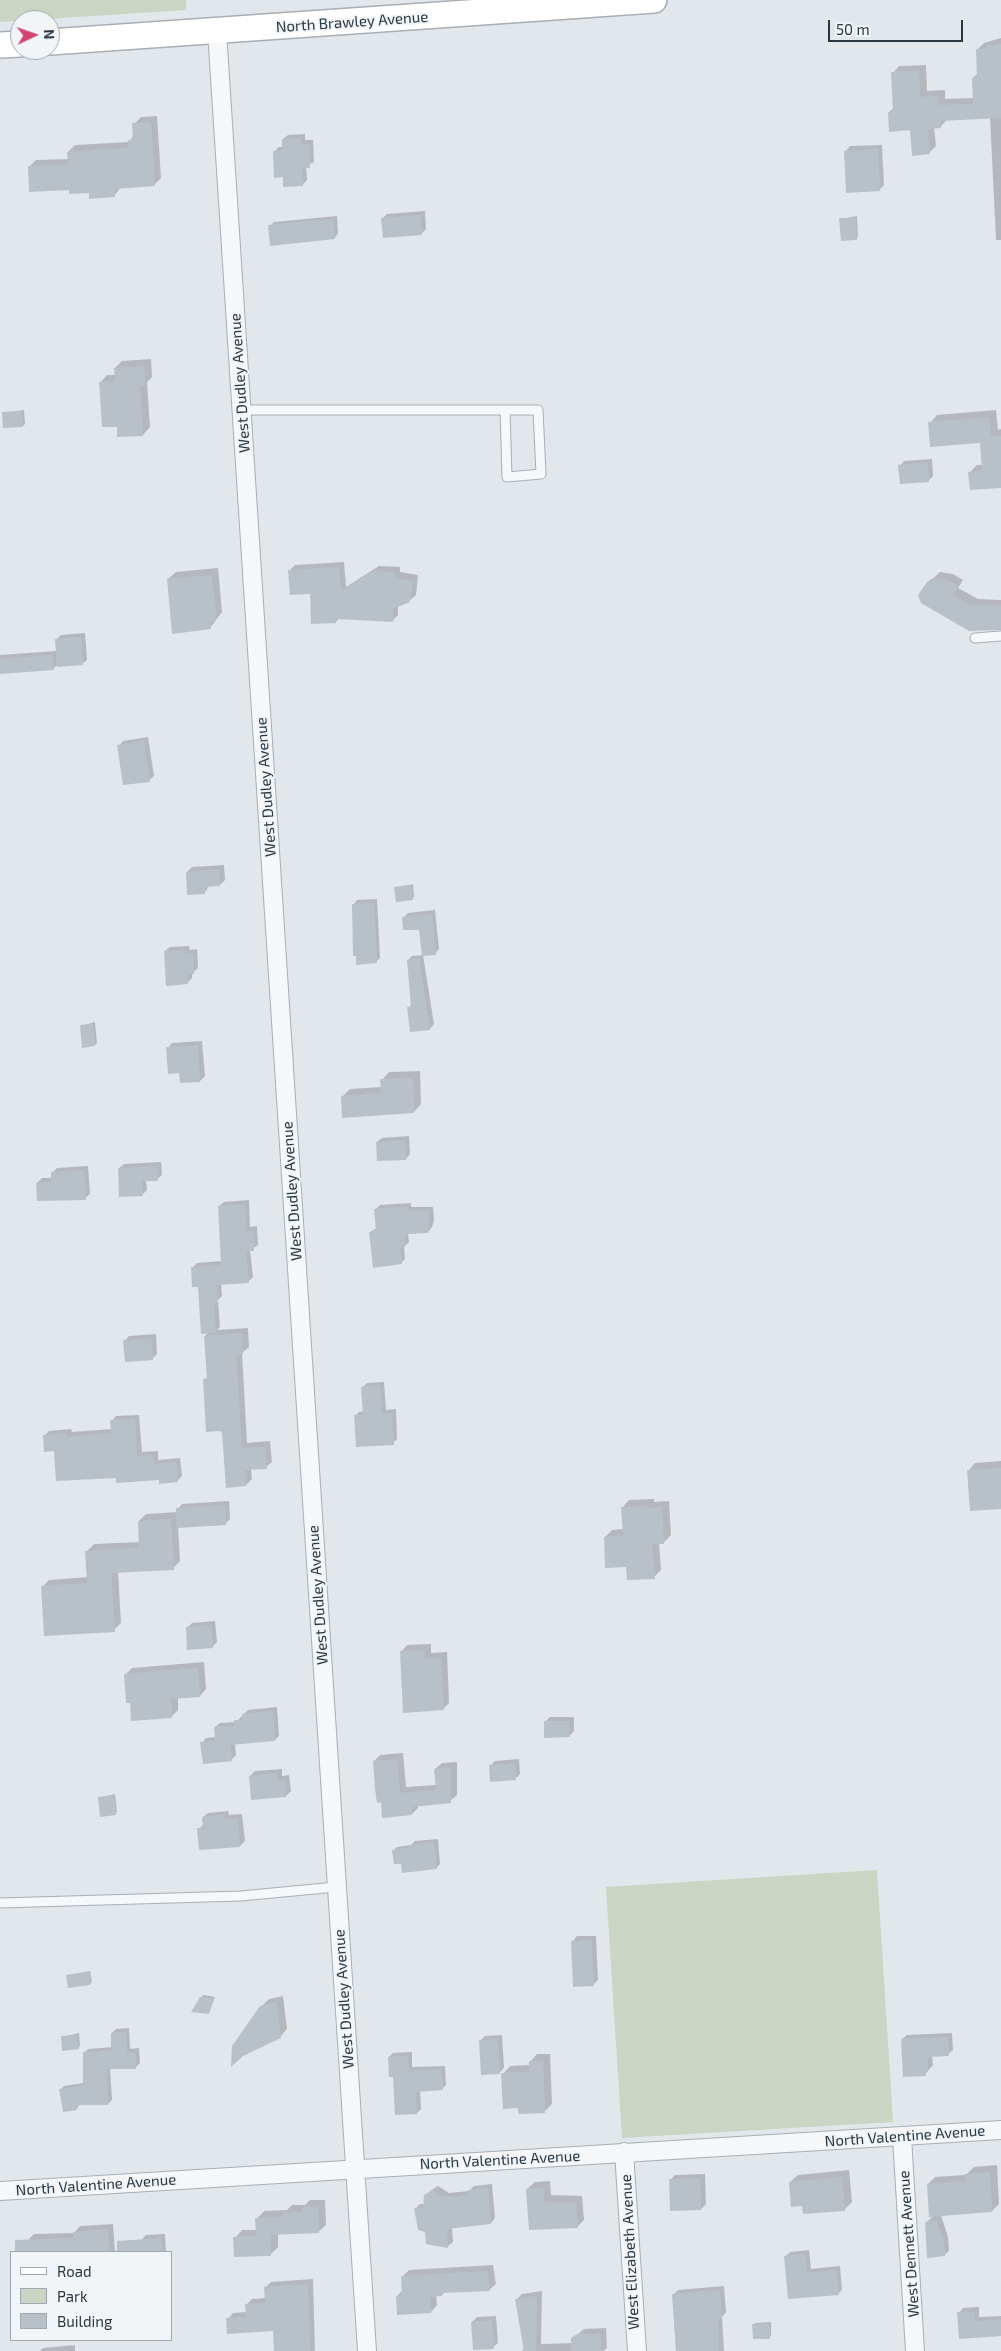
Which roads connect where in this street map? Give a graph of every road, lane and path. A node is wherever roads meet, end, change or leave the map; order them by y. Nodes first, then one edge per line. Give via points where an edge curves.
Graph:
1 (654, 0) edge
2 (627, 1) edge
3 (217, 31) junction
4 (60, 41) edge
5 (241, 410) junction
6 (505, 410) junction
7 (1001, 636) edge
8 (975, 638) dead end
9 (336, 1887) junction
10 (0, 1903) edge
11 (1001, 2130) edge
12 (902, 2137) junction
13 (624, 2152) junction
14 (354, 2169) junction
15 (0, 2191) edge
16 (367, 2351) edge
17 (636, 2351) edge
18 (915, 2351) edge

1 - 2 street, North Brawley Avenue
2 - 3 street, North Brawley Avenue
3 - 4 street, North Brawley Avenue
3 - 5 street, West Dudley Avenue
5 - 6 lane
5 - 9 street, West Dudley Avenue
6 - 6 lane via 538,410 541,474 507,477
7 - 8 lane
9 - 10 lane via 241,1896
9 - 14 street, West Dudley Avenue
11 - 12 street, North Valentine Avenue
12 - 13 street, North Valentine Avenue
12 - 18 street, West Dennett Avenue
13 - 14 street, North Valentine Avenue
13 - 17 street, West Elizabeth Avenue
14 - 15 street, North Valentine Avenue
14 - 16 street, West Dudley Avenue

